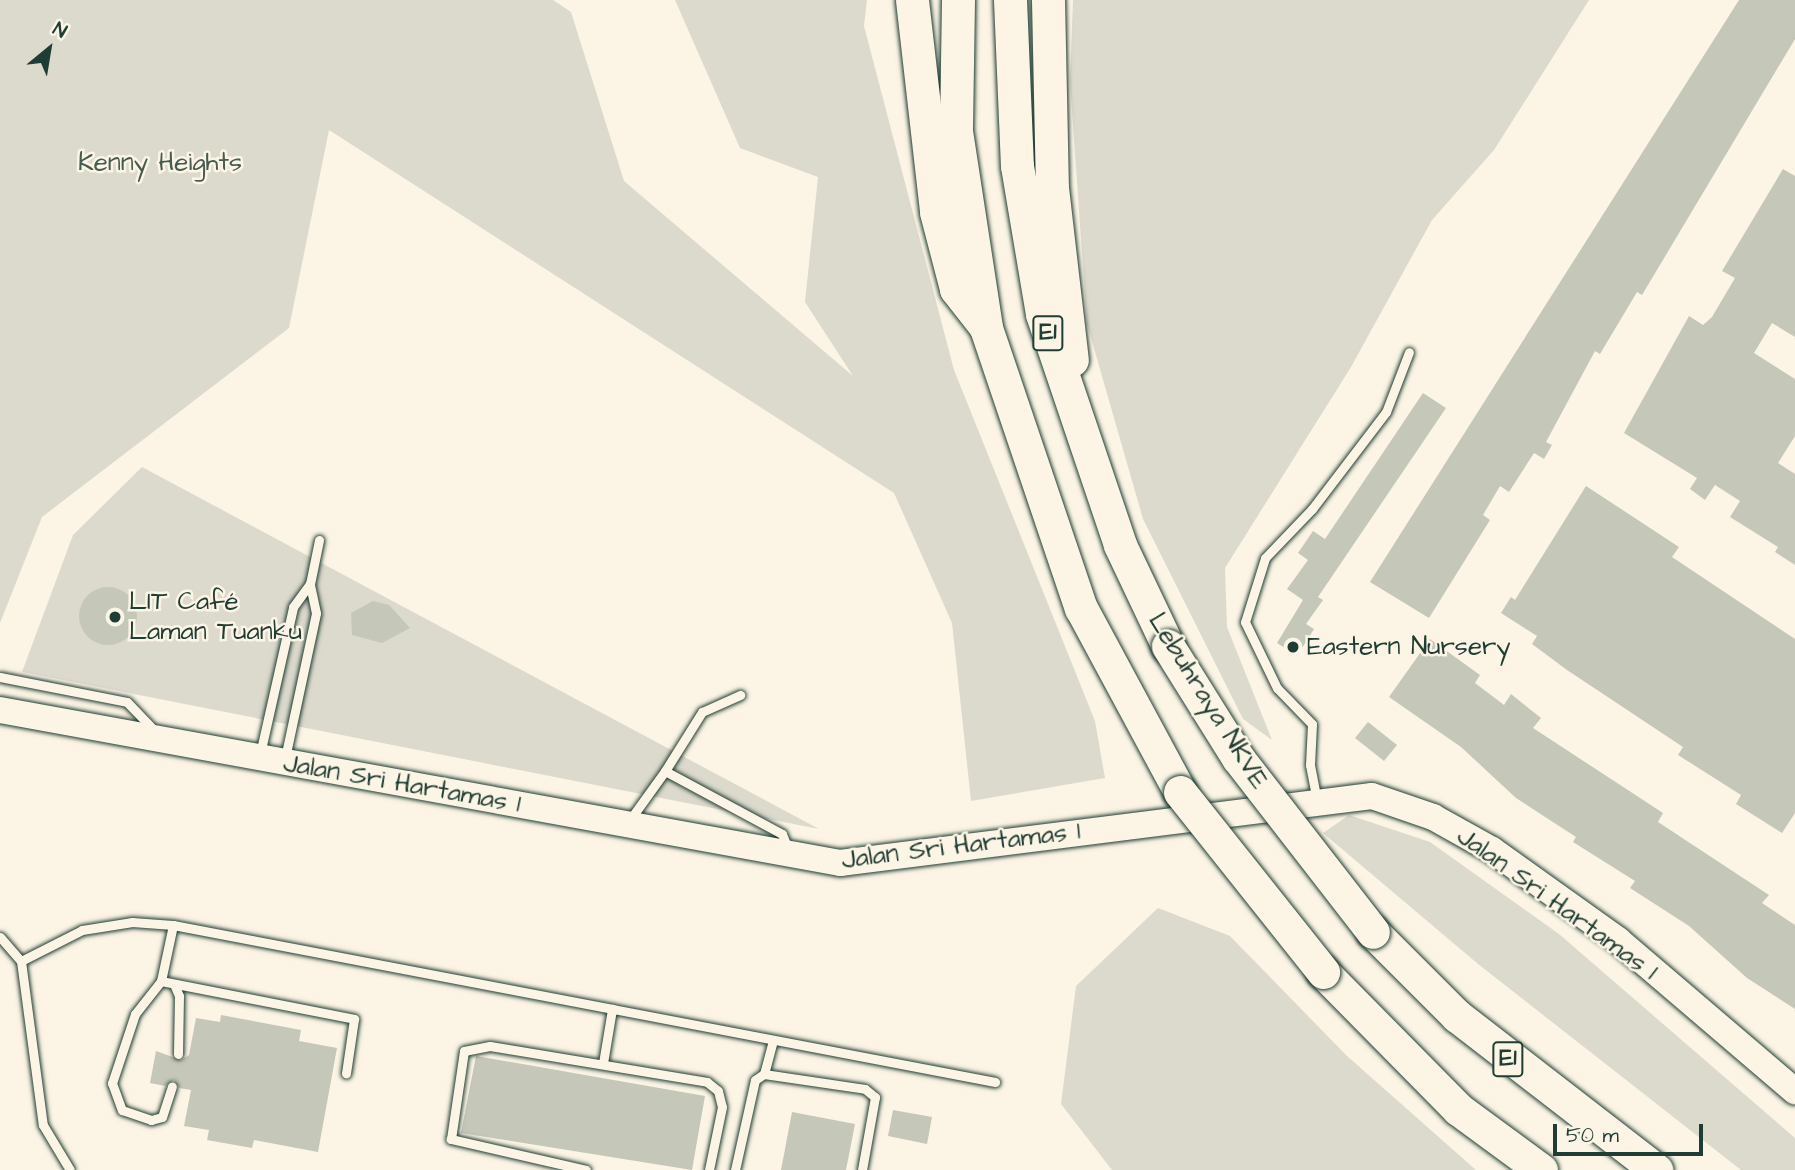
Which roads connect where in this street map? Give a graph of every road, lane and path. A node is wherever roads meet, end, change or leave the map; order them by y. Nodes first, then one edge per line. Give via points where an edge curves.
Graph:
1 (912, 0) edge
2 (958, 0) edge
3 (1010, 0) edge
4 (1048, 0) edge
5 (986, 328) junction
6 (1409, 352) dead end
7 (1065, 382) junction
8 (319, 540) dead end
9 (310, 584) junction
10 (0, 677) edge
11 (740, 695) dead end
12 (0, 710) edge
13 (164, 741) junction
14 (271, 761) junction
15 (665, 771) junction
16 (1317, 803) junction
17 (626, 825) junction
18 (790, 854) junction
19 (173, 925) junction
20 (0, 937) edge
21 (21, 961) junction
22 (161, 981) junction
23 (174, 985) junction
24 (612, 1009) junction
25 (773, 1040) junction
26 (178, 1054) dead end
27 (603, 1063) junction
28 (346, 1073) dead end
29 (764, 1074) junction
30 (995, 1082) dead end
31 (172, 1087) dead end
32 (1795, 1091) edge
33 (70, 1170) edge
34 (586, 1170) edge
35 (709, 1170) edge
36 (735, 1170) edge
37 (862, 1170) edge
38 (1541, 1170) edge
39 (1656, 1170) edge

1 - 5 highway via 936,212 956,289
2 - 5 highway, E1 via 957,131
3 - 7 highway, Lebuhraya NKVE / E1 via 1017,166 1042,314
4 - 7 highway via 1052,188 1073,356
5 - 38 highway, E1, bridge via 1081,608 1180,792 1323,972 1458,1109
6 - 16 lane via 1386,412 1312,509 1265,558 1245,622 1277,688 1312,724 1310,765
7 - 39 highway, Lebuhraya NKVE / E1, bridge via 1120,545 1168,646 1238,758 1373,932 1457,1016
8 - 9 lane
9 - 14 lane via 293,607
9 - 14 lane via 316,613
10 - 13 lane via 127,702
11 - 15 lane via 702,712
12 - 13 street, Jalan Sri Hartamas 1
13 - 14 street, Jalan Sri Hartamas 1
14 - 17 street, Jalan Sri Hartamas 1
15 - 17 lane
15 - 18 lane via 782,834
16 - 18 street, Jalan Sri Hartamas 1 via 840,863
16 - 32 street, Jalan Sri Hartamas 1 via 1372,796 1433,817 1492,850 1618,940
17 - 18 street, Jalan Sri Hartamas 1
19 - 21 lane via 132,922 82,930
19 - 22 lane
19 - 24 lane
20 - 21 lane
21 - 33 lane via 43,1125
22 - 23 lane
22 - 31 lane via 135,1014 112,1083 121,1110 150,1120 162,1117
23 - 26 lane via 179,996
23 - 28 lane via 354,1019
24 - 25 lane
24 - 27 lane
25 - 29 lane
25 - 30 lane
27 - 34 lane via 490,1046 464,1051 449,1128 451,1139 462,1146
27 - 35 lane via 708,1083 718,1091 722,1107
29 - 36 lane via 755,1080
29 - 37 lane via 865,1090 875,1097

